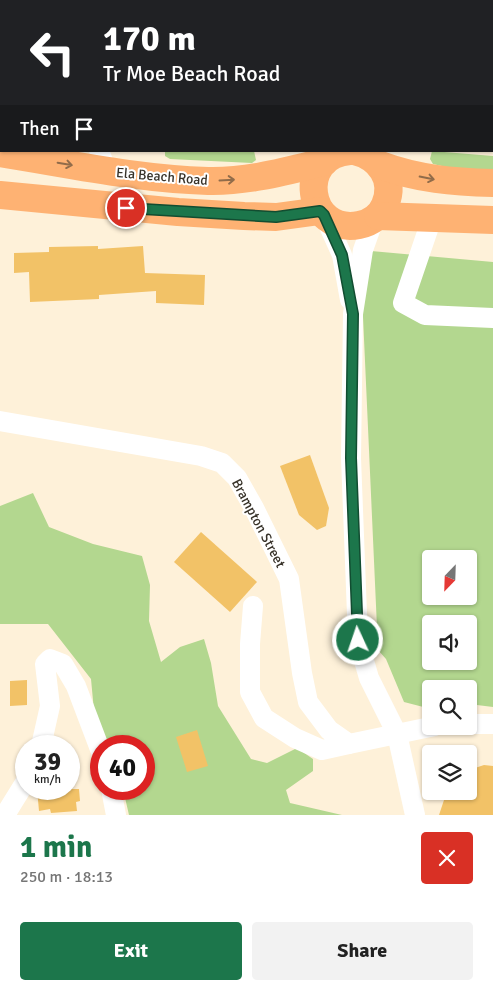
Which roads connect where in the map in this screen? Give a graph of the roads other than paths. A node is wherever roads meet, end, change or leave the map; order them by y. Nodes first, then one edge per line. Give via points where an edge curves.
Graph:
1 (347, 152) edge
2 (357, 152) edge
3 (0, 153) edge
4 (103, 161) edge
5 (324, 162) junction
6 (380, 165) junction
7 (493, 183) edge
8 (2, 199) edge
9 (322, 213) junction
10 (376, 218) junction
11 (432, 218) junction
12 (493, 220) edge
13 (353, 314) junction
14 (493, 318) edge
15 (0, 421) edge
16 (253, 606) dead end
17 (477, 724) edge
18 (493, 724) edge
19 (422, 729) edge
20 (397, 734) junction
21 (43, 735) edge
22 (95, 735) edge
23 (349, 744) junction
24 (15, 800) edge
25 (113, 800) edge
26 (409, 811) edge
27 (6, 815) edge
28 (116, 815) edge

1 - 5 highway, Ela Beach Road
2 - 6 highway
3 -> 4 highway, Ela Beach Road
4 -> 5 highway, Ela Beach Road via 208,181 278,174
5 - 9 highway via 313,186
6 -> 7 highway via 403,174 443,182
6 - 10 highway via 389,185 384,207
8 - 9 highway via 253,216
9 - 10 highway via 342,226 364,224
9 - 13 street via 342,255
10 - 11 highway
10 - 13 street via 363,250
11 - 12 highway
11 - 14 street via 403,303 425,315
13 - 20 street via 351,458 358,640 369,678
15 - 23 street, Brampton Street via 201,456 222,463 242,485 289,579 308,702 329,730
16 - 23 street via 250,692 264,718 295,738 322,750
17 - 18 street
19 - 20 street
20 - 23 street
20 - 26 street
21 - 22 street via 50,706 45,664 50,659 63,664 76,686
24 - 27 street
25 - 28 street

